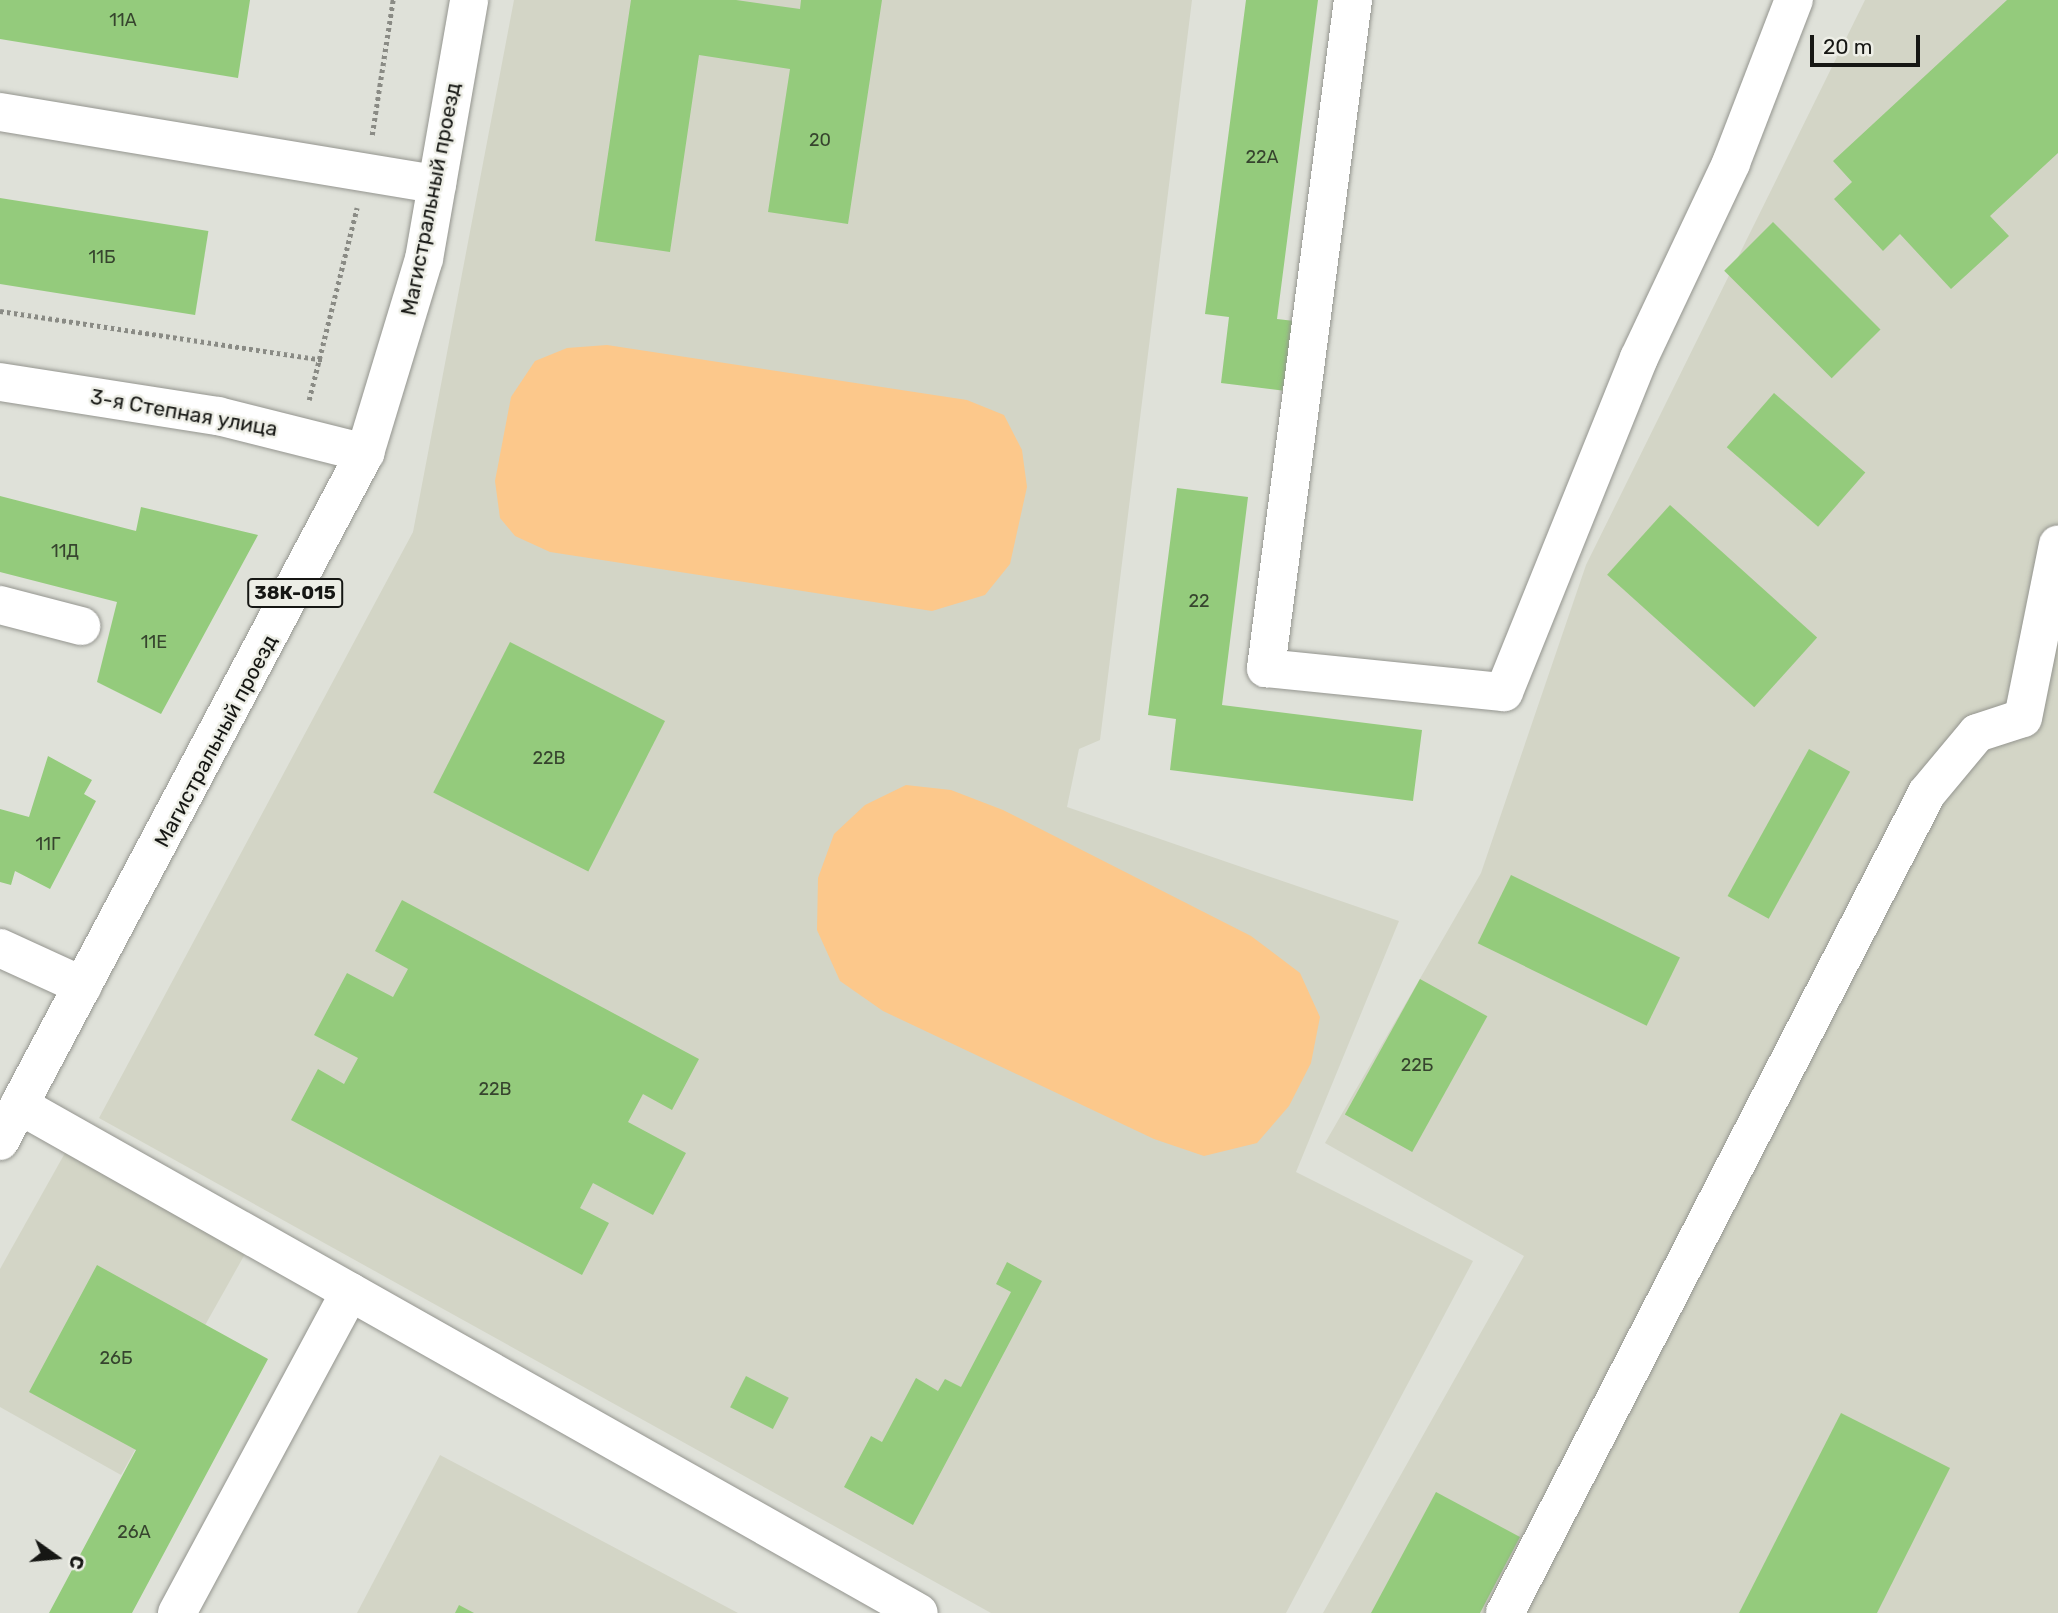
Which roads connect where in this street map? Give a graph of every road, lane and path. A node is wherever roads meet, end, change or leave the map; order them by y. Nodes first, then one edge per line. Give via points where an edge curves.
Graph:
1 (393, 0) edge
2 (469, 0) edge
3 (1353, 0) edge
4 (1794, 0) edge
5 (0, 112) edge
6 (371, 142) dead end
7 (437, 184) junction
8 (360, 196) dead end
9 (0, 311) edge
10 (323, 360) junction
11 (0, 382) edge
12 (298, 433) junction
13 (365, 453) junction
14 (2058, 545) edge
15 (0, 606) edge
16 (81, 626) dead end
17 (0, 948) edge
18 (83, 986) junction
19 (19, 1105) junction
20 (0, 1141) edge
21 (350, 1292) junction
22 (177, 1613) edge
23 (919, 1613) edge
24 (1505, 1613) edge

1 - 6 path
2 - 7 main road, Магистральный проезд / 38К-015
3 - 4 main road via 1266,668 1504,692 1639,358 1731,163
5 - 7 main road
7 - 13 main road, Магистральный проезд / 38К-015 via 400,350
8 - 10 path
9 - 10 path
10 - 12 path
11 - 12 main road, 3-я Степная улица
12 - 13 main road, 3-я Степная улица
13 - 18 main road, Магистральный проезд / 38К-015
14 - 24 main road via 2024,718 1977,733 1927,793
15 - 16 main road
17 - 18 main road
18 - 19 main road, Магистральный проезд / 38К-015
19 - 20 main road, Магистральный проезд / 38К-015
19 - 21 main road
21 - 22 main road
21 - 23 main road

